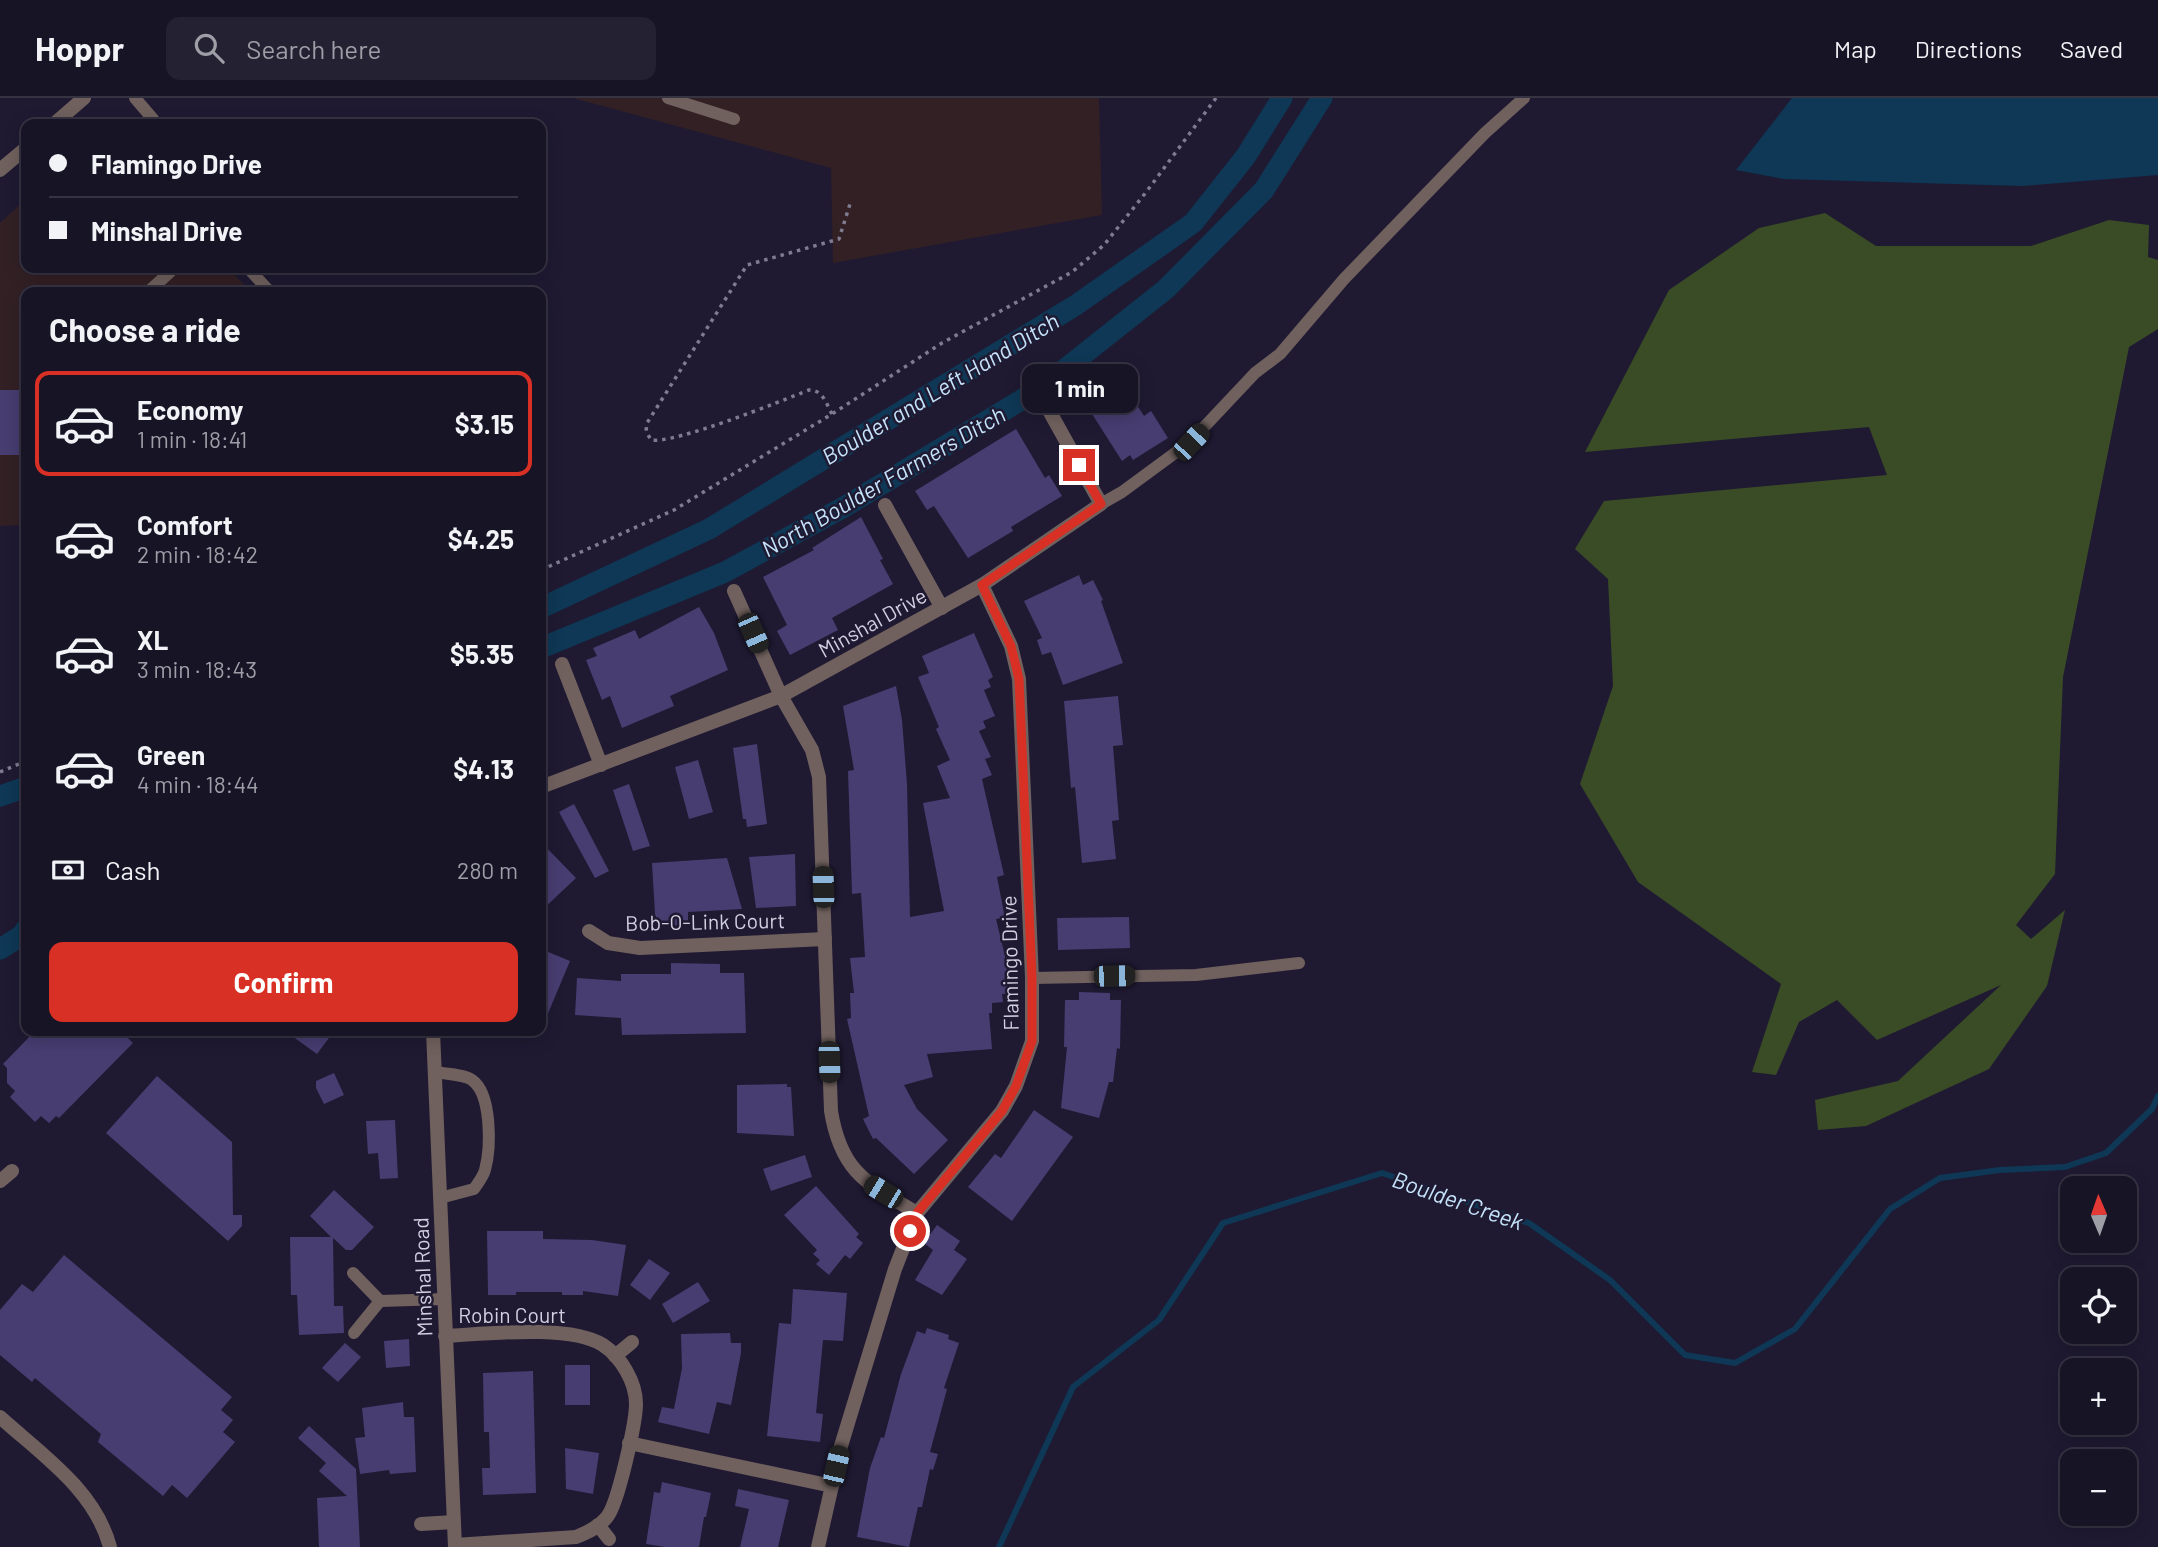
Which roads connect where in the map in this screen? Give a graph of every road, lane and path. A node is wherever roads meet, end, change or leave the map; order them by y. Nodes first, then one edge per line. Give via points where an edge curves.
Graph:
1 (84, 98) edge
2 (135, 98) edge
3 (668, 98) edge
4 (1216, 98) edge
5 (1524, 98) edge
6 (60, 119) edge
7 (151, 119) edge
8 (734, 119) dead end
9 (21, 153) edge
10 (0, 170) edge
11 (850, 204) dead end
12 (169, 273) edge
13 (253, 273) edge
14 (154, 287) edge
15 (265, 287) edge
16 (1046, 405) dead end
17 (832, 414) junction
18 (1101, 504) junction
19 (885, 505) dead end
20 (546, 567) edge
21 (982, 585) junction
22 (734, 590) dead end
23 (942, 608) junction
24 (562, 664) dead end
25 (781, 696) junction
26 (21, 763) edge
27 (601, 765) junction
28 (0, 772) edge
29 (546, 785) edge
30 (589, 931) dead end
31 (825, 939) junction
32 (1299, 963) dead end
33 (1032, 978) junction
34 (433, 1036) edge
35 (435, 1072) junction
36 (12, 1171) dead end
37 (0, 1181) edge
38 (440, 1198) junction
39 (917, 1213) junction
40 (353, 1273) dead end
41 (444, 1299) junction
42 (380, 1301) junction
43 (354, 1333) dead end
44 (445, 1336) junction
45 (632, 1342) dead end
46 (615, 1356) junction
47 (0, 1417) edge
48 (629, 1443) junction
49 (832, 1486) junction
50 (454, 1522) junction
51 (421, 1524) dead end
52 (598, 1525) junction
53 (609, 1539) dead end
54 (455, 1546) edge
55 (110, 1547) edge
56 (818, 1547) edge

1 - 6 street
2 - 7 lane
3 - 8 lane
4 - 17 path via 1104,245 1072,272 942,343
5 - 18 lane via 1485,133 1344,279 1280,354 1255,373 1191,442
9 - 10 street
11 - 17 path via 839,239 747,265 646,431 651,440 671,438 809,390 821,394
12 - 14 lane
13 - 15 lane
16 - 18 street
17 - 20 path via 674,510
18 - 21 street, Minshal Drive
19 - 23 street
21 - 23 street, Minshal Drive
21 - 33 street, Flamingo Drive via 1011,646 1019,679
22 - 25 street
23 - 25 street, Minshal Drive
24 - 27 street
25 - 27 street, Minshal Drive
25 - 31 street via 812,750 819,777
26 - 28 path
27 - 29 street, Minshal Drive
30 - 31 street, Bob-O-Link Court via 608,943 640,948
31 - 39 street via 834,1129 844,1154 865,1182
32 - 33 lane via 1196,975
33 - 39 street, Flamingo Drive via 1032,1041 1016,1086 1002,1111
34 - 35 street, Minshal Road
35 - 38 street, Minshal Road
35 - 38 lane via 471,1078 482,1091 488,1126 484,1174 474,1189
36 - 37 street
38 - 41 street, Minshal Road
39 - 49 street, Flamingo Drive via 895,1269
40 - 42 lane
41 - 42 lane
41 - 44 street, Minshal Road
42 - 43 lane
44 - 46 street, Robin Court via 563,1332 585,1336
44 - 50 street, Minshal Road
45 - 46 street
46 - 48 street, Robin Court via 631,1382 636,1404
47 - 55 street via 85,1495 105,1528
48 - 49 street
48 - 52 street, Robin Court via 617,1500
49 - 56 street, Flamingo Drive
50 - 51 street
50 - 54 street, Minshal Road
52 - 53 street
52 - 54 street via 576,1537

